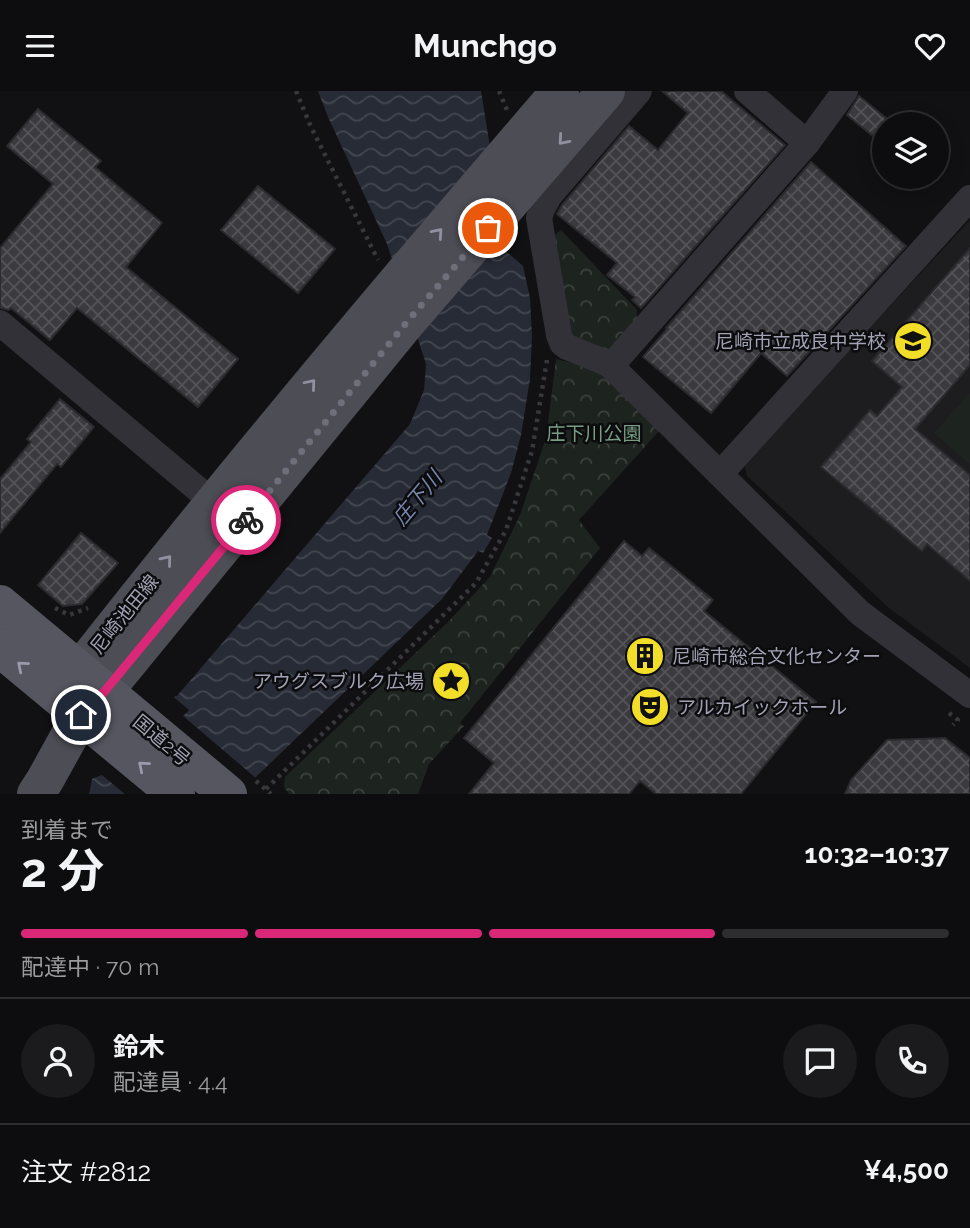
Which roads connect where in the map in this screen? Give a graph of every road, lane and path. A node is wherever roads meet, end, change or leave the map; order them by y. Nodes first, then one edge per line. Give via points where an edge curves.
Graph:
1 (296, 91) edge
2 (499, 91) edge
3 (560, 91) edge
4 (606, 91) edge
5 (639, 91) edge
6 (747, 91) edge
7 (845, 91) edge
8 (509, 114) dead end
9 (807, 143) junction
10 (970, 198) edge
11 (386, 273) junction
12 (0, 323) edge
13 (549, 351) dead end
14 (611, 366) junction
15 (720, 474) junction
16 (213, 502) junction
17 (96, 599) dead end
18 (46, 603) dead end
19 (0, 604) edge
20 (0, 648) edge
21 (970, 695) edge
22 (100, 706) junction
23 (241, 787) edge
24 (266, 789) junction
25 (36, 794) edge
26 (176, 794) edge
27 (271, 794) edge

1 - 11 path
2 - 8 path
11 -> 3 main road, 尼崎池田線 via 508,152
4 -> 22 main road, 尼崎池田線 via 406,323
5 - 14 street via 549,196 539,218 562,343
6 - 9 street
7 - 9 street
9 - 14 street
10 - 15 street
16 -> 11 main road, 尼崎池田線
12 - 16 street
13 - 24 path via 531,451 506,530 476,583
14 - 15 street
15 - 21 street via 860,613
22 -> 16 main road, 尼崎池田線
17 - 18 path via 87,610 69,615
19 - 22 highway, 国道2号
22 -> 20 highway, 国道2号
22 - 23 highway, 国道2号
22 - 25 main road
26 -> 22 highway, 国道2号
23 - 24 path
24 - 27 path

